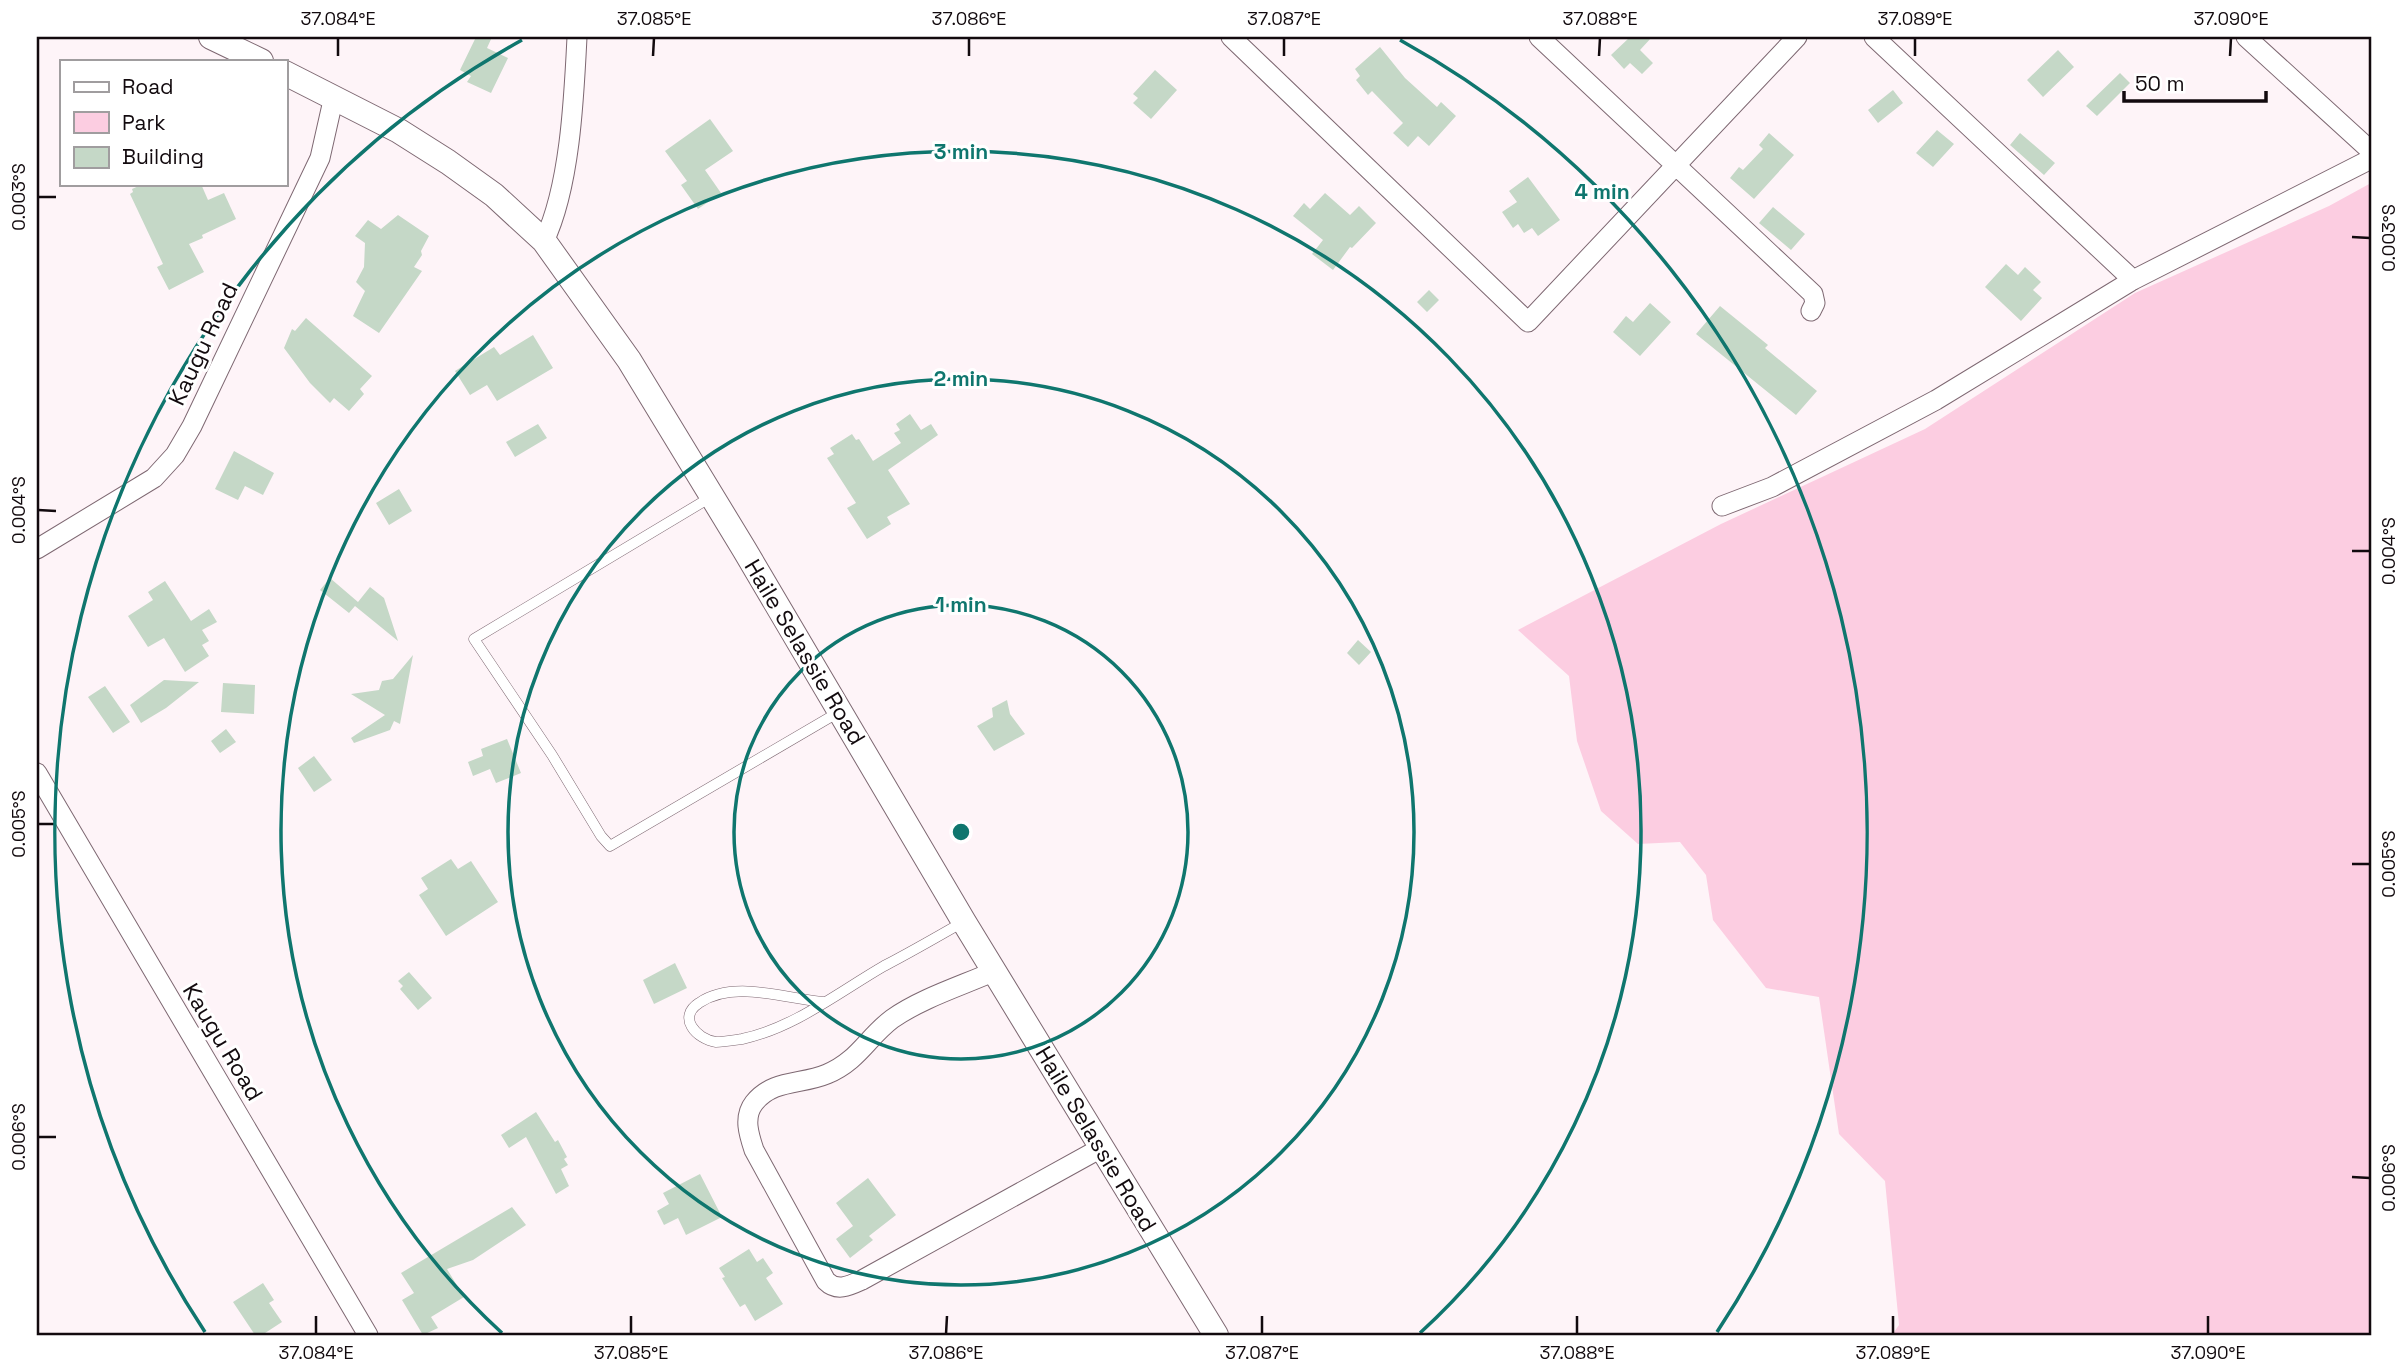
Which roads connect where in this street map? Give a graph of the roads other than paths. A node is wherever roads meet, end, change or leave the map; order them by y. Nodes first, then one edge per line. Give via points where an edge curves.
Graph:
1 (211, 37) edge
2 (578, 37) edge
3 (1231, 37) edge
4 (1539, 37) edge
5 (1797, 37) edge
6 (1874, 37) edge
7 (2246, 37) edge
8 (259, 60) edge
9 (287, 74) edge
10 (334, 96) junction
11 (2371, 151) edge
12 (2371, 159) edge
13 (1676, 164) junction
14 (544, 241) junction
15 (2133, 280) junction
16 (1811, 311) dead end
17 (712, 497) junction
18 (1722, 506) dead end
19 (37, 549) edge
20 (841, 711) junction
21 (37, 774) edge
22 (964, 922) junction
23 (995, 971) junction
24 (824, 1002) junction
25 (1101, 1148) junction
26 (368, 1335) edge
27 (1216, 1335) edge

1 - 8 street
2 - 14 street via 565,167 555,218
3 - 13 street via 1528,322
4 - 13 street
5 - 13 street
6 - 15 street
7 - 11 street
9 - 10 street, Haile Selassie Road
10 - 14 street, Haile Selassie Road via 448,162 494,195
10 - 19 street, Kaugu Road via 320,158 175,455 154,478
12 - 15 street
13 - 16 street via 1813,294
14 - 17 street, Haile Selassie Road via 629,360
15 - 18 street via 1936,400 1772,487
17 - 20 street, Haile Selassie Road
17 - 20 lane via 474,639 610,846
20 - 22 street, Haile Selassie Road
21 - 26 street, Kaugu Road
22 - 23 street, Haile Selassie Road
22 - 24 lane
23 - 25 street, Haile Selassie Road
23 - 25 street via 893,1019 847,1065 824,1076 764,1091 751,1106 747,1126 754,1150 826,1281 841,1288 862,1280
24 - 24 lane via 802,1016 743,1039 716,1042 693,1031 689,1023 696,1004 735,990
25 - 27 street, Haile Selassie Road

